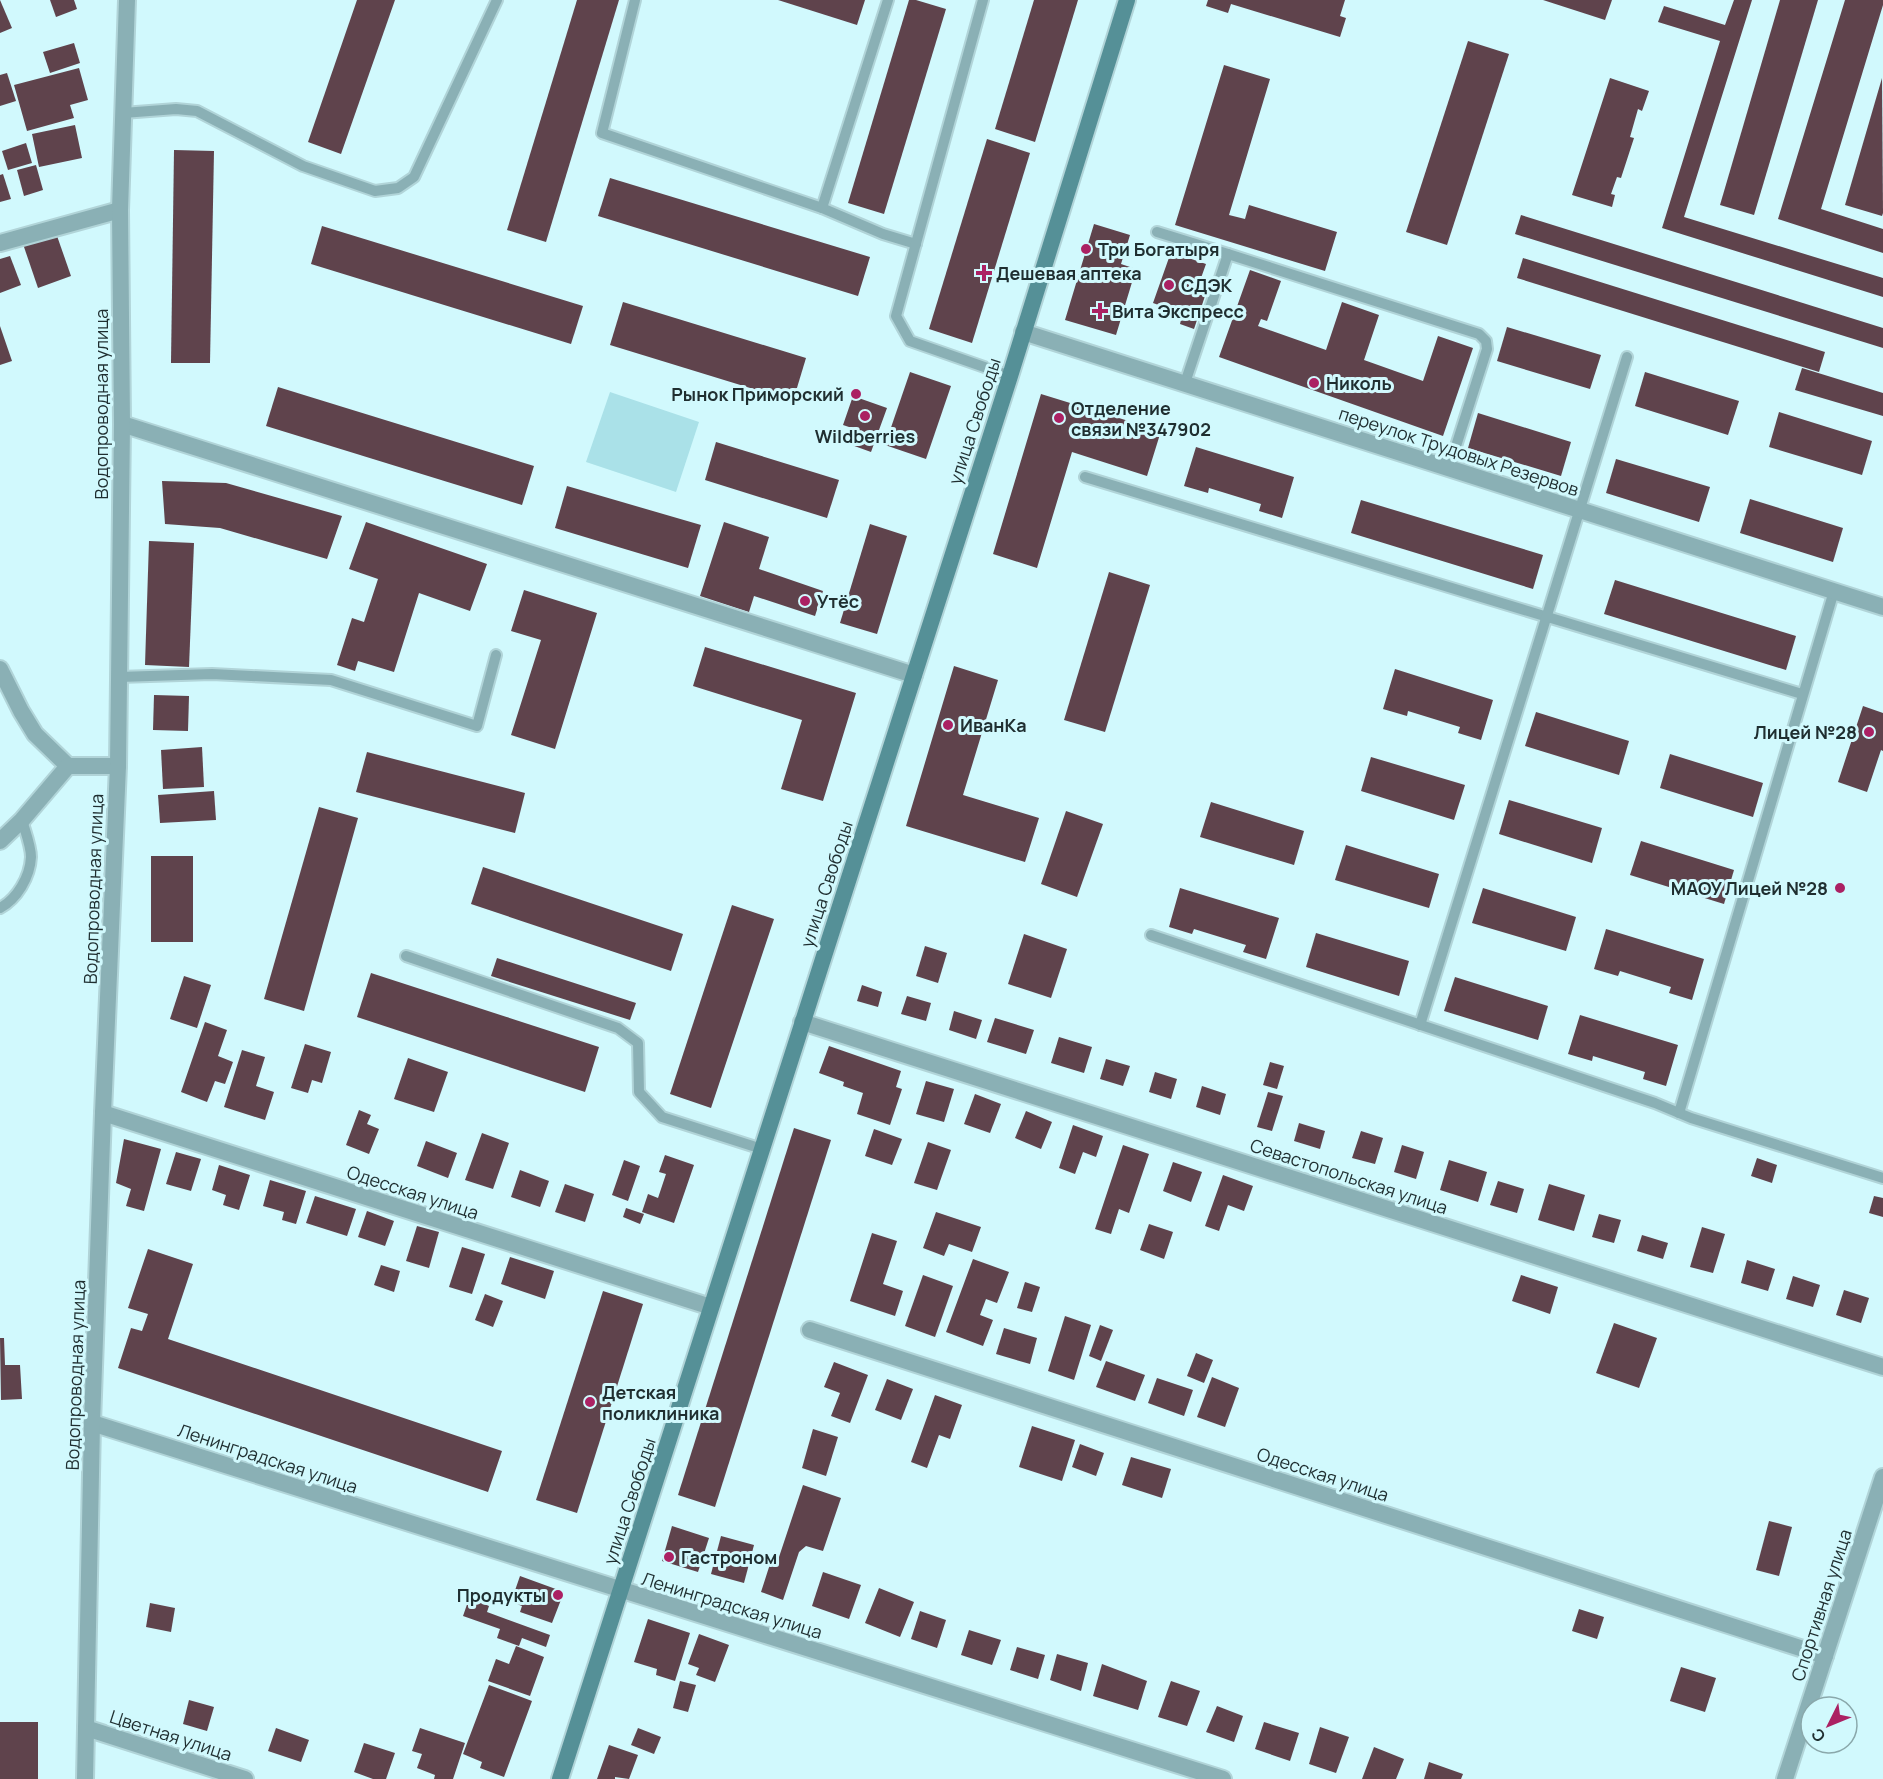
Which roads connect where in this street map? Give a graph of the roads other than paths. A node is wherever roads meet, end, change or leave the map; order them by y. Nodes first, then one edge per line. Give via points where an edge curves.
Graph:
1 (128, 0) edge
2 (497, 0) edge
3 (635, 0) edge
4 (888, 0) edge
5 (983, 0) edge
6 (1127, 0) edge
7 (123, 113) junction
8 (822, 208) junction
9 (120, 210) junction
10 (1157, 232) dead end
11 (0, 243) edge
12 (916, 244) junction
13 (1228, 254) junction
14 (1023, 332) junction
15 (1627, 357) dead end
16 (1010, 376) junction
17 (1185, 383) junction
18 (122, 424) junction
19 (1449, 468) junction
20 (1085, 477) dead end
21 (1580, 510) junction
22 (1834, 591) junction
23 (1883, 607) edge
24 (1546, 617) junction
25 (496, 655) dead end
26 (0, 669) edge
27 (914, 675) junction
28 (119, 677) junction
29 (1802, 694) junction
30 (118, 765) junction
31 (68, 766) junction
32 (22, 820) junction
33 (0, 841) edge
34 (0, 908) edge
35 (1151, 935) dead end
36 (406, 956) dead end
37 (802, 1022) junction
38 (1420, 1025) junction
39 (103, 1113) junction
40 (1679, 1113) junction
41 (762, 1149) junction
42 (1883, 1179) edge
43 (711, 1308) junction
44 (810, 1330) dead end
45 (1883, 1367) edge
46 (92, 1423) junction
47 (1883, 1477) edge
48 (621, 1590) junction
49 (1825, 1656) junction
50 (86, 1728) junction
51 (85, 1779) edge
52 (244, 1779) edge
53 (560, 1779) edge
54 (1223, 1779) edge
55 (1785, 1779) edge

1 - 7 street, Водопроводная улица
2 - 7 lane via 414,177 398,188 375,191 303,166 196,111
3 - 8 lane via 602,133
4 - 8 lane
5 - 12 lane
6 - 14 main road, улица Свободы
7 - 9 street, Водопроводная улица
8 - 12 lane
9 - 11 street
9 - 18 street, Водопроводная улица
10 - 13 lane
12 - 16 lane via 896,316 910,341
13 - 17 lane
13 - 19 lane via 1479,334 1487,349
14 - 16 main road, улица Свободы
14 - 17 street, переулок Трудовых Резервов
15 - 21 lane
16 - 27 main road, улица Свободы
17 - 19 street, переулок Трудовых Резервов
18 - 27 street
18 - 28 street, Водопроводная улица
19 - 21 street, переулок Трудовых Резервов
20 - 24 lane
21 - 22 street, переулок Трудовых Резервов
21 - 24 lane
22 - 23 street, переулок Трудовых Резервов
22 - 29 lane
24 - 29 lane
24 - 38 lane
25 - 28 lane via 477,726 331,680 212,674
26 - 31 street via 35,734
27 - 37 main road, улица Свободы
28 - 30 street, Водопроводная улица
29 - 40 lane
30 - 31 street
30 - 39 street, Водопроводная улица
31 - 32 street
32 - 33 street
32 - 34 lane via 31,856 25,883
35 - 38 lane
36 - 41 lane via 618,1028 638,1043 639,1092 662,1117
37 - 41 main road, улица Свободы
37 - 45 street, Севастопольская улица
38 - 40 lane
39 - 43 street, Одесская улица
39 - 46 street, Водопроводная улица
40 - 42 lane
41 - 43 main road, улица Свободы
43 - 48 main road, улица Свободы
44 - 49 street, Одесская улица
46 - 48 street, Ленинградская улица
46 - 50 street, Водопроводная улица
47 - 49 street, Спортивная улица
48 - 53 main road, улица Свободы
48 - 54 street, Ленинградская улица
49 - 55 street, Спортивная улица
50 - 51 street, Водопроводная улица
50 - 52 street, Цветная улица

